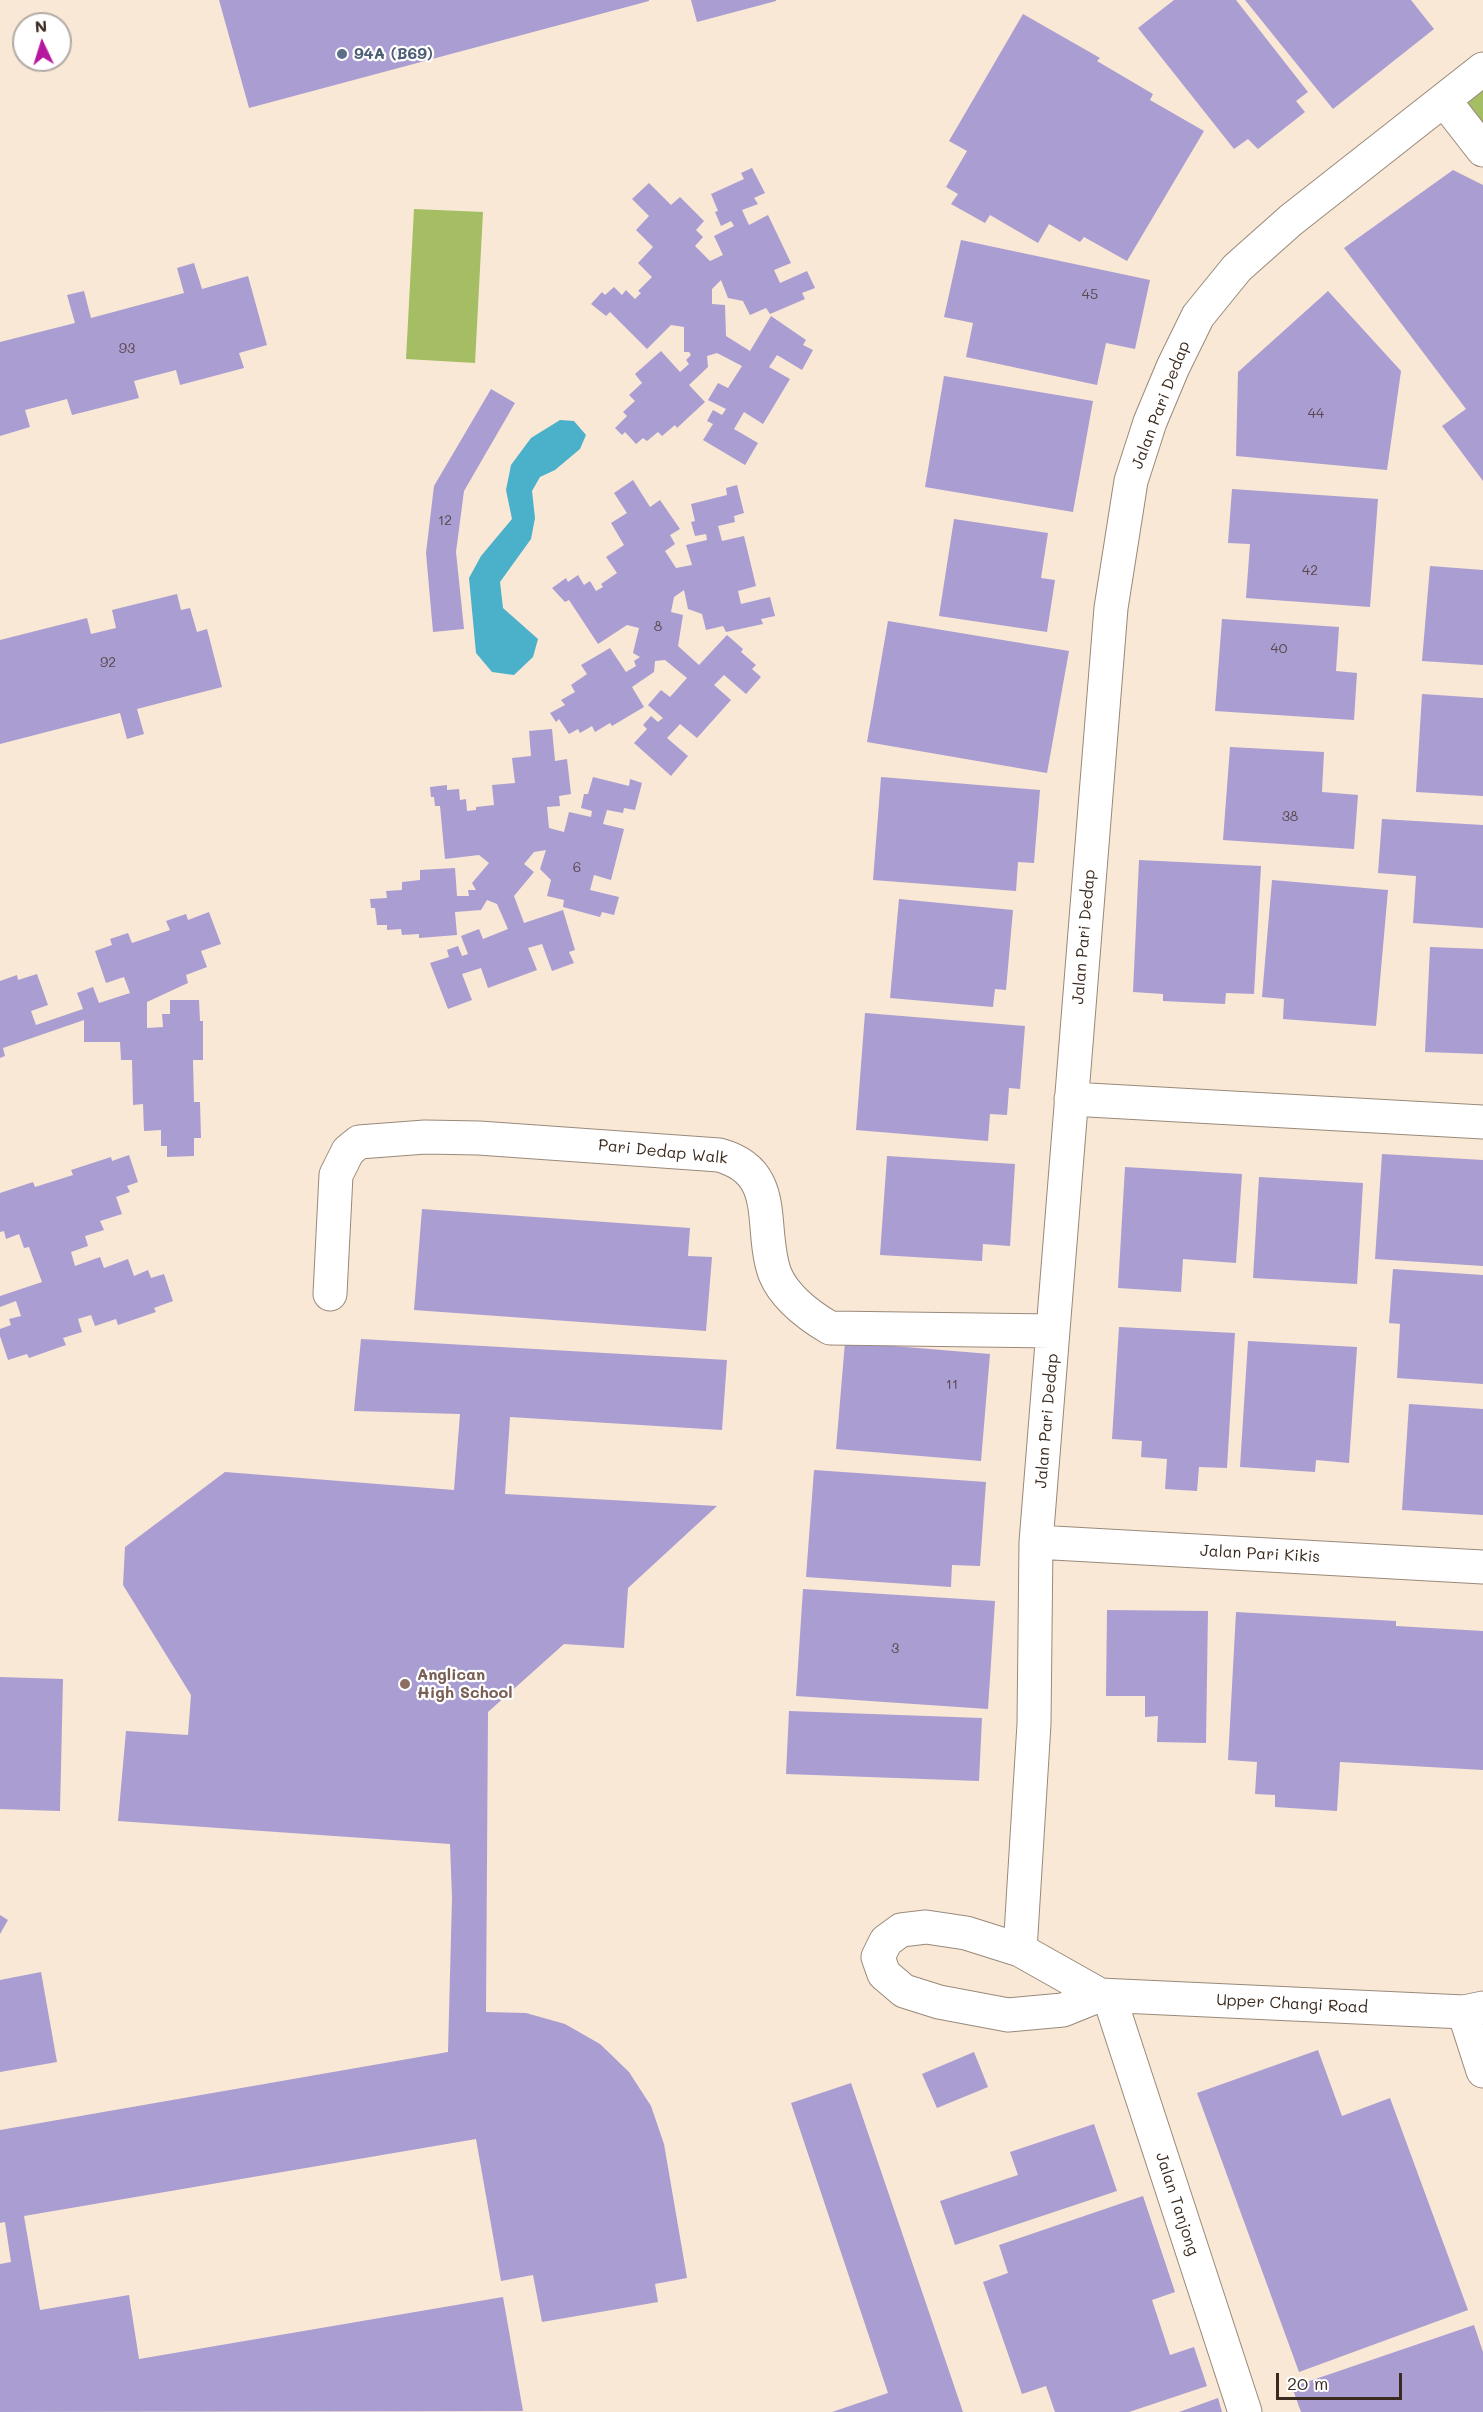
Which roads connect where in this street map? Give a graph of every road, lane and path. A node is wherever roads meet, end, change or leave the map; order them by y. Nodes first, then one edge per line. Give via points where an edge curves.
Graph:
1 (1483, 69) edge
2 (1444, 100) junction
3 (1483, 150) edge
4 (1071, 1099) junction
5 (1483, 1122) edge
6 (330, 1294) dead end
7 (1053, 1331) junction
8 (1036, 1542) junction
9 (1483, 1567) edge
10 (1020, 1950) junction
11 (1105, 1996) junction
12 (1474, 2010) edge
13 (1483, 2071) edge
14 (1245, 2412) edge

1 - 2 street, Jalan Pari Dedap
2 - 3 street
2 - 4 street, Jalan Pari Dedap via 1291,220 1237,268 1198,316 1150,422 1131,481 1111,608
4 - 5 street
4 - 7 street, Jalan Pari Dedap
6 - 7 street, Pari Dedap Walk via 336,1175 348,1151 359,1142 491,1138 621,1146 735,1159 752,1173 762,1191 771,1259 783,1289 801,1308 830,1328
7 - 8 street, Jalan Pari Dedap
8 - 9 street, Jalan Pari Kikis
8 - 10 street, Jalan Pari Dedap via 1034,1724
10 - 11 street, Upper Changi Road
10 - 11 street, Upper Changi Road via 926,1927 901,1930 886,1941 878,1957 884,1974 904,1991 1008,2015 1063,2010
11 - 12 street, Upper Changi Road
11 - 14 street, Jalan Tanjong
12 - 13 street

